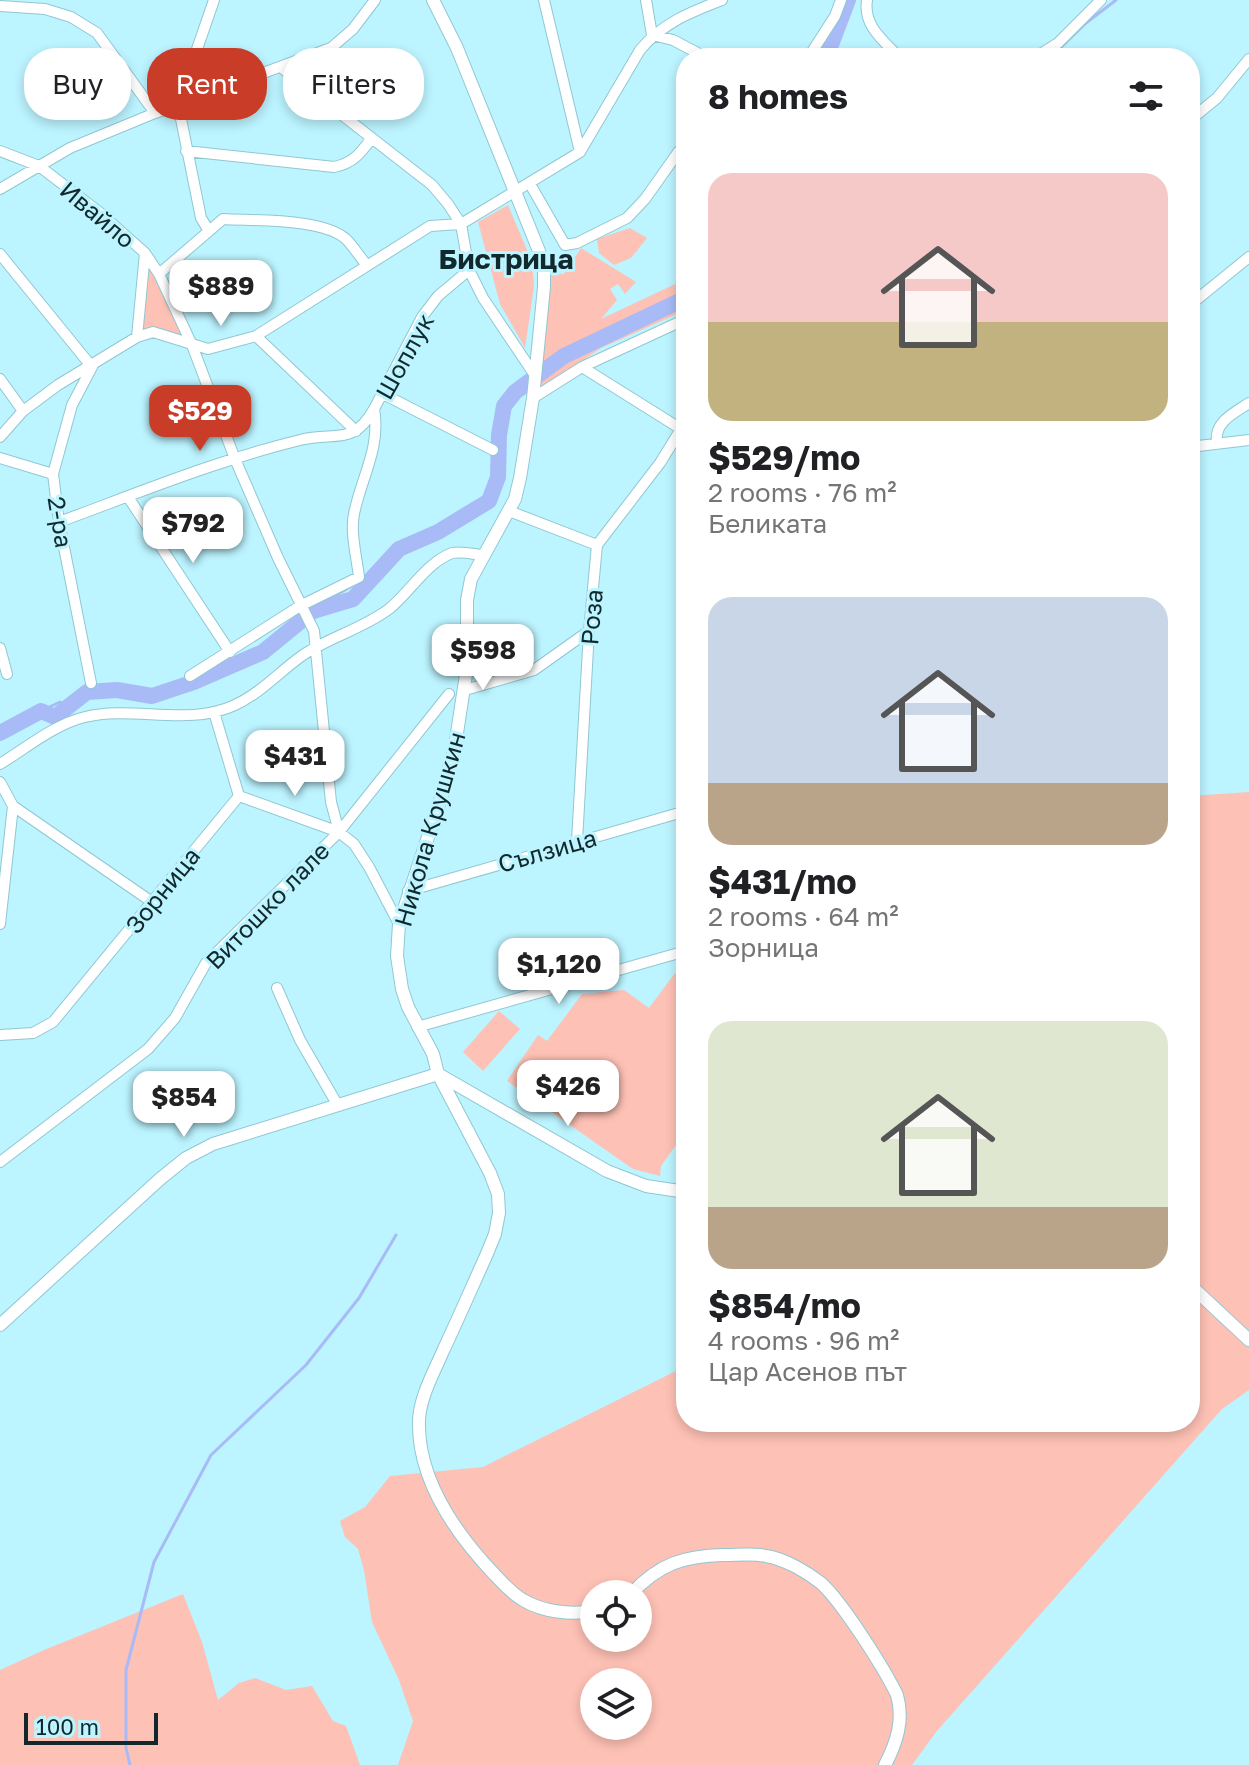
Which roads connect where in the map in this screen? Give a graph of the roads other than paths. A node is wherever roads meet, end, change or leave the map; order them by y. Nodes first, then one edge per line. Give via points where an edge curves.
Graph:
1 (214, 0) edge
2 (375, 0) edge
3 (544, 0) edge
4 (646, 0) edge
5 (722, 0) edge
6 (841, 0) edge
7 (867, 0) edge
8 (1101, 0) edge
9 (436, 1) edge
10 (0, 6) edge
11 (652, 35) junction
12 (197, 48) edge
13 (688, 48) edge
14 (814, 48) edge
15 (890, 48) edge
16 (1050, 48) edge
17 (1249, 59) edge
18 (282, 68) junction
19 (267, 73) edge
20 (147, 102) edge
21 (1200, 112) edge
22 (147, 116) edge
23 (181, 120) edge
24 (371, 139) junction
25 (0, 151) edge
26 (186, 151) junction
27 (580, 152) junction
28 (676, 155) edge
29 (39, 166) junction
30 (530, 184) junction
31 (0, 189) edge
32 (516, 192) junction
33 (461, 224) junction
34 (209, 231) junction
35 (145, 253) junction
36 (0, 254) edge
37 (1249, 257) edge
38 (366, 264) junction
39 (469, 270) junction
40 (159, 274) junction
41 (1200, 297) edge
42 (676, 324) edge
43 (256, 336) junction
44 (137, 337) junction
45 (192, 345) junction
46 (92, 367) junction
47 (582, 367) junction
48 (534, 374) junction
49 (0, 379) edge
50 (383, 394) junction
51 (533, 396) junction
52 (1249, 403) edge
53 (374, 409) junction
54 (23, 411) junction
55 (676, 421) edge
56 (356, 431) junction
57 (0, 437) edge
58 (676, 437) edge
59 (1249, 440) edge
60 (1217, 442) junction
61 (1200, 445) edge
62 (493, 450) dead end
63 (0, 458) edge
64 (235, 459) junction
65 (53, 474) junction
66 (128, 497) junction
67 (509, 511) junction
68 (59, 522) junction
69 (597, 545) junction
70 (482, 555) junction
71 (300, 606) junction
72 (589, 631) junction
73 (0, 648) edge
74 (316, 648) junction
75 (230, 652) junction
76 (7, 674) dead end
77 (190, 676) dead end
78 (91, 683) dead end
79 (465, 690) junction
80 (449, 694) dead end
81 (214, 712) junction
82 (0, 764) edge
83 (0, 782) edge
84 (239, 796) junction
85 (13, 806) junction
86 (676, 814) edge
87 (339, 832) junction
88 (577, 841) junction
89 (408, 891) junction
90 (152, 902) junction
91 (0, 924) edge
92 (399, 924) junction
93 (676, 954) edge
94 (277, 988) dead end
95 (417, 1027) junction
96 (0, 1035) edge
97 (438, 1074) junction
98 (337, 1104) junction
99 (0, 1162) edge
100 (676, 1190) edge
101 (1200, 1294) edge
102 (0, 1325) edge
103 (1249, 1340) edge
104 (644, 1580) edge
105 (580, 1611) edge
106 (885, 1765) edge

1 - 12 street
2 - 18 street via 331,48
3 - 27 street
4 - 11 street
5 - 11 street
6 - 14 street
7 - 15 street via 866,19
8 - 16 street
9 - 32 street
10 - 20 street via 45,9 97,33
11 - 13 street
11 - 27 street
17 - 21 street
18 - 19 street
18 - 24 street
22 - 29 street
23 - 26 street
24 - 26 street via 359,156 334,167
24 - 33 street via 432,185
25 - 29 street, Ивайло
26 - 34 street via 201,218
27 - 30 street
28 - 30 street via 627,218 577,243 565,245
29 - 31 street
29 - 35 street, Ивайло
30 - 32 street
32 - 33 street
32 - 48 street, Никола Крушкин via 544,268
33 - 38 street via 430,226
33 - 39 street
34 - 38 street via 223,219 317,226 346,240
34 - 40 street
35 - 40 street, Ивайло
35 - 44 street
36 - 46 street
37 - 41 street
38 - 43 street
39 - 48 street
39 - 50 street, Шоплук via 422,317
40 - 45 street, Ивайло
42 - 47 street
43 - 45 street via 208,349
43 - 56 street
44 - 45 street via 153,332
44 - 46 street
45 - 64 street, Ивайло
46 - 54 street
46 - 65 street, 2-ра via 72,405
47 - 51 street
47 - 55 street
48 - 51 street, Никола Крушкин
49 - 54 street
50 - 53 street, Шоплук
50 - 62 street
51 - 67 street, Никола Крушкин via 520,478
52 - 60 street via 1225,419
53 - 56 street, Шоплук
53 - 71 street, Шоплук via 373,457 353,517 359,577
54 - 57 street
56 - 64 street via 303,439
58 - 69 street
59 - 60 street
60 - 61 street
63 - 65 street
64 - 66 street
64 - 71 street, Ивайло
65 - 68 street, 2-ра
66 - 68 street
66 - 75 street
67 - 69 street
67 - 70 street, Никола Крушкин
68 - 78 street, 2-ра
69 - 72 street, Роза
70 - 74 street via 455,552 438,561 369,623
70 - 79 street, Никола Крушкин via 467,600
71 - 74 street, Ивайло via 314,631
71 - 75 street
72 - 79 street via 534,670
72 - 88 street, Роза
73 - 76 street
74 - 81 street via 262,689
74 - 87 street, Ивайло via 331,802
75 - 77 street
79 - 89 street, Никола Крушкин via 441,798
80 - 87 street, Витошко лале
81 - 82 street via 83,717
81 - 84 street
83 - 85 street
84 - 87 street
84 - 90 street, Зорница
85 - 90 street
85 - 91 street
86 - 88 street, Сълзица
87 - 92 street, Ивайло via 354,844
87 - 99 street, Витошко лале via 206,963 175,1018 148,1049
88 - 89 street, Сълзица
89 - 92 street, Никола Крушкин
90 - 96 street, Зорница via 53,1022 33,1033
92 - 95 street, Никола Крушкин via 402,989
93 - 95 street
94 - 98 street
95 - 97 street, Никола Крушкин
97 - 98 street
97 - 100 street via 607,1171
97 - 105 street, Никола Крушкин via 490,1173 499,1213 495,1234 429,1383 419,1417 420,1450 442,1505 488,1567 522,1600 549,1611
98 - 102 street via 213,1144 186,1158
101 - 103 street
104 - 106 street via 665,1565 688,1558 766,1555 821,1583 897,1695 900,1726

